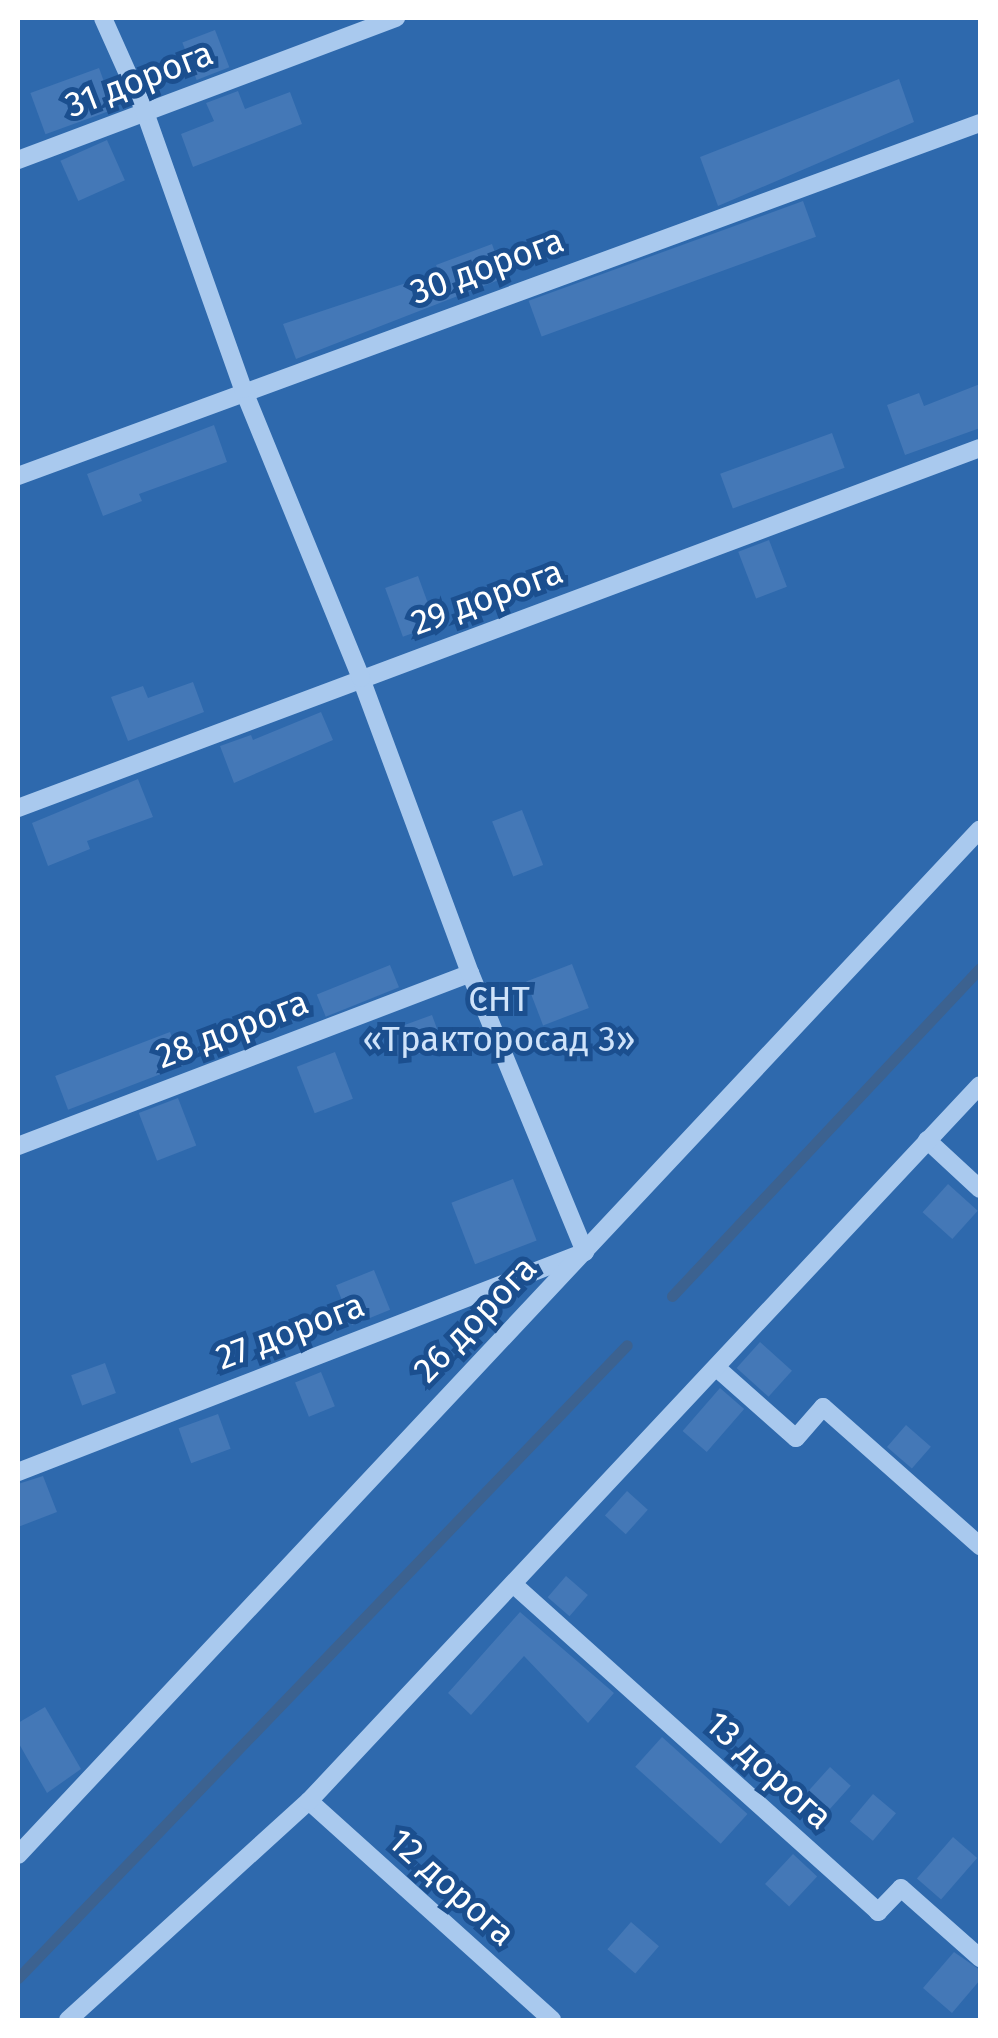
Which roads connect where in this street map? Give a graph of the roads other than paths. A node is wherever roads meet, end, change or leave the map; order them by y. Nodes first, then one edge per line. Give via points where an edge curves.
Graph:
1 (103, 18) edge
2 (396, 18) edge
3 (145, 112) junction
4 (980, 123) edge
5 (18, 160) edge
6 (243, 389) junction
7 (980, 448) edge
8 (18, 476) edge
9 (361, 678) junction
10 (18, 808) edge
11 (980, 829) edge
12 (470, 973) junction
13 (980, 1085) edge
14 (927, 1140) junction
15 (18, 1146) edge
16 (980, 1190) edge
17 (585, 1252) junction
18 (718, 1369) junction
19 (18, 1472) edge
20 (980, 1546) edge
21 (513, 1584) junction
22 (309, 1801) junction
23 (18, 1855) edge
24 (980, 1958) edge
25 (68, 2020) edge
26 (552, 2020) edge

1 - 3 street
2 - 3 street, 31 дорога
3 - 5 street, 31 дорога
3 - 6 street
4 - 6 street, 30 дорога
6 - 8 street, 30 дорога
6 - 9 street
7 - 9 street, 29 дорога
9 - 10 street, 29 дорога
9 - 12 street
11 - 17 street, 26 дорога
12 - 15 street, 28 дорога
12 - 17 street
13 - 14 street
14 - 16 street
14 - 18 street
17 - 19 street, 27 дорога
17 - 23 street, 26 дорога
18 - 20 street via 796,1438 823,1407
18 - 21 street
21 - 22 street
21 - 24 street, 13 дорога via 878,1912 901,1888
22 - 25 street
22 - 26 street, 12 дорога

